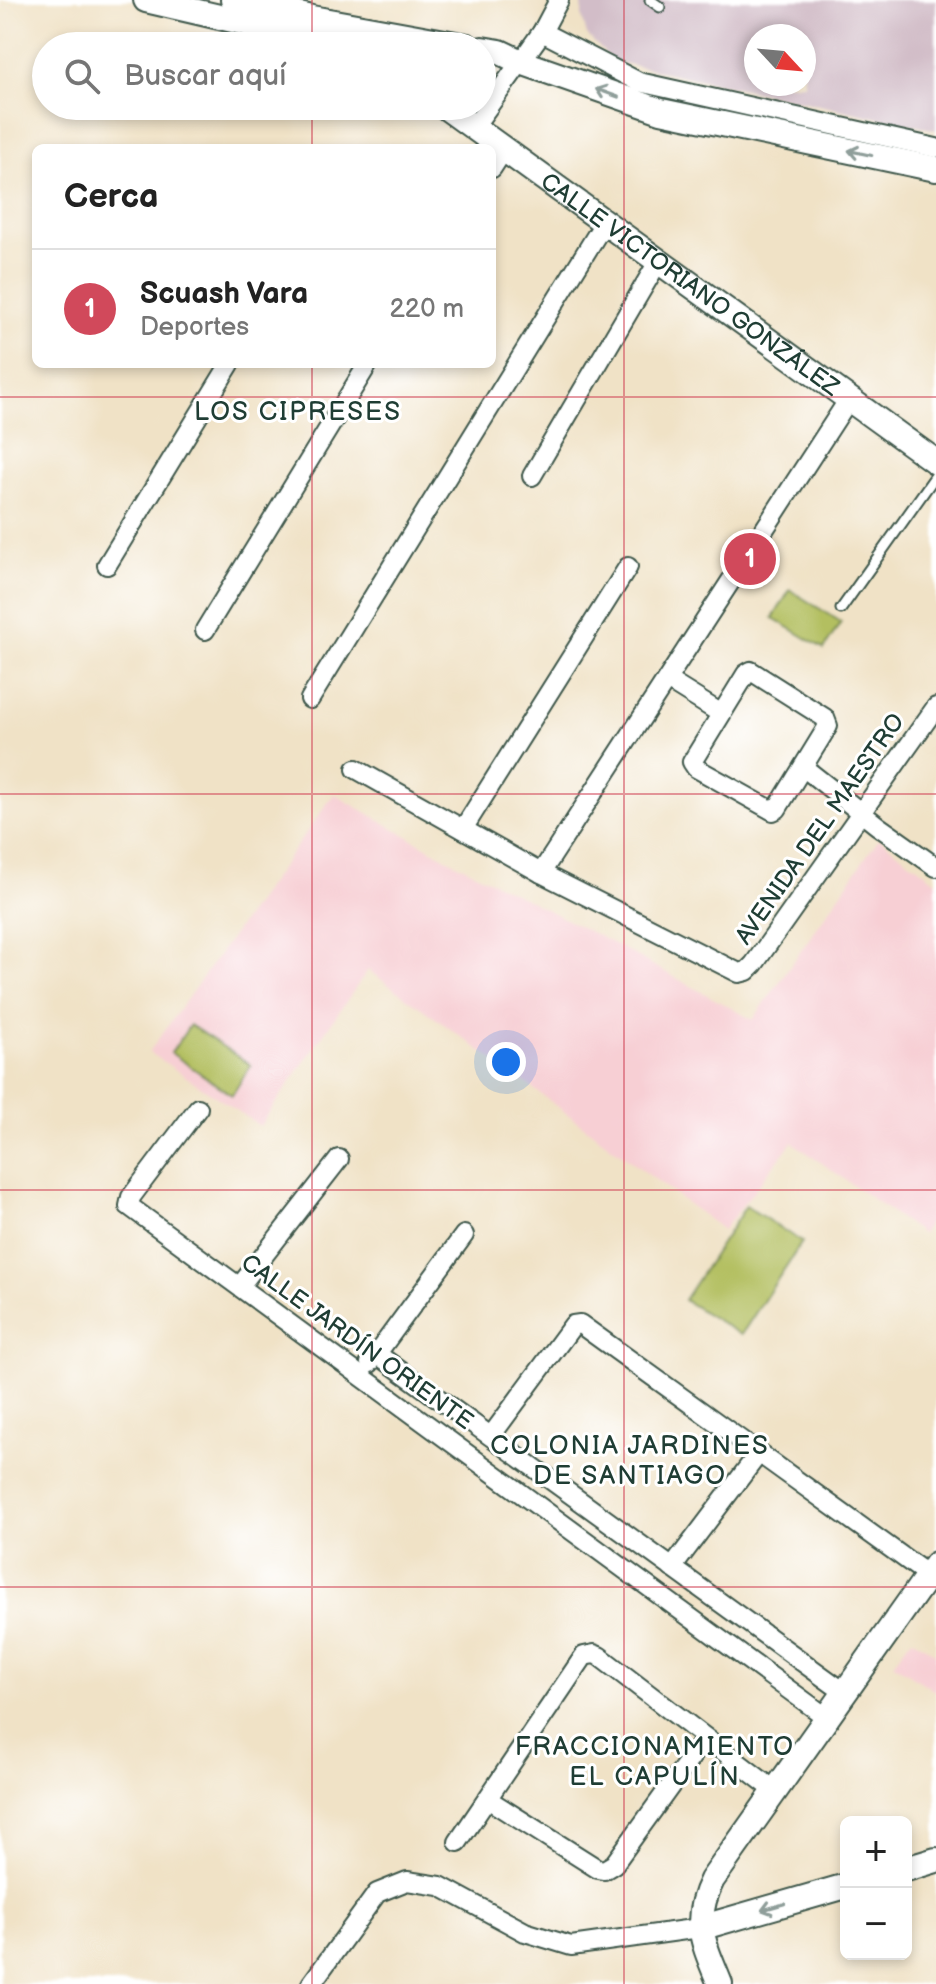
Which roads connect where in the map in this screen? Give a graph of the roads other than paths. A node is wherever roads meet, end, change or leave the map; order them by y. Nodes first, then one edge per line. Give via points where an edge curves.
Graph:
1 (146, 0) edge
2 (233, 0) edge
3 (559, 0) edge
4 (650, 0) edge
5 (660, 7) dead end
6 (316, 9) edge
7 (286, 32) edge
8 (382, 32) edge
9 (542, 32) junction
10 (496, 51) edge
11 (521, 62) junction
12 (496, 96) edge
13 (462, 120) edge
14 (479, 120) edge
15 (473, 128) junction
16 (486, 144) edge
17 (936, 148) edge
18 (498, 159) edge
19 (936, 169) edge
20 (604, 223) junction
21 (658, 262) junction
22 (228, 368) edge
23 (366, 368) edge
24 (849, 399) junction
25 (936, 462) edge
26 (936, 475) edge
27 (532, 476) dead end
28 (107, 565) dead end
29 (628, 567) dead end
30 (841, 609) dead end
31 (205, 630) dead end
32 (667, 680) junction
33 (310, 699) dead end
34 (936, 707) edge
35 (720, 713) junction
36 (803, 767) junction
37 (356, 769) dead end
38 (861, 811) junction
39 (463, 829) junction
40 (936, 867) edge
41 (541, 873) junction
42 (198, 1108) dead end
43 (339, 1159) dead end
44 (464, 1235) dead end
45 (240, 1286) junction
46 (377, 1354) junction
47 (361, 1375) junction
48 (491, 1436) junction
49 (759, 1453) junction
50 (672, 1568) junction
51 (932, 1569) edge
52 (738, 1615) junction
53 (720, 1639) junction
54 (844, 1692) junction
55 (826, 1717) junction
56 (705, 1738) junction
57 (774, 1790) junction
58 (489, 1800) junction
59 (458, 1842) dead end
60 (936, 1860) edge
61 (912, 1867) edge
62 (840, 1888) edge
63 (700, 1928) junction
64 (311, 1984) edge
65 (720, 1984) edge

1 - 7 main road
2 - 6 main road
3 - 9 street
4 - 5 lane
6 - 8 main road
9 - 11 street
9 - 17 street via 639,82
10 - 11 main road
11 - 12 street
19 -> 11 main road via 661,111
13 - 15 main road, CALLE VICTORIANO GONZÁLEZ
14 - 15 street
15 - 16 main road, CALLE VICTORIANO GONZÁLEZ
18 - 20 main road, CALLE VICTORIANO GONZÁLEZ
20 - 21 main road, CALLE VICTORIANO GONZÁLEZ
20 - 33 street
21 - 24 main road, CALLE VICTORIANO GONZÁLEZ
21 - 27 street
22 - 28 street
23 - 31 street
24 - 25 main road, CALLE VICTORIANO GONZÁLEZ
24 - 32 street
26 - 30 lane
29 - 39 street
32 - 35 street
32 - 41 street
34 - 38 street, AVENIDA DEL MAESTRO
35 - 36 street via 748,672 767,679 827,722
35 - 36 street via 692,762 696,768 773,811
36 - 38 street
37 - 39 street
38 - 40 street
38 - 41 street, AVENIDA DEL MAESTRO via 754,964 739,973
39 - 41 street
42 - 45 street, CALLE JARDÍN ORIENTE via 129,1206
43 - 45 street
44 - 46 street
45 - 47 street, CALLE JARDÍN ORIENTE
46 - 47 street
46 - 48 street
47 - 53 street, CALLE JARDÍN ORIENTE
48 - 49 street via 573,1325 580,1324
48 - 50 street
49 - 50 street
49 - 51 street
50 - 52 street
51 - 54 main road
52 - 53 street
52 - 54 street
53 - 55 street, CALLE JARDÍN ORIENTE
54 - 55 main road
55 - 57 main road
56 - 57 street
56 - 58 street via 614,1864 604,1870
56 - 58 street via 599,1656 588,1654
57 - 63 main road via 712,1880 700,1911
58 - 59 street
60 - 61 main road
62 -> 63 main road
63 - 64 street via 571,1946 525,1932 440,1886 407,1881 377,1893
63 - 65 main road

